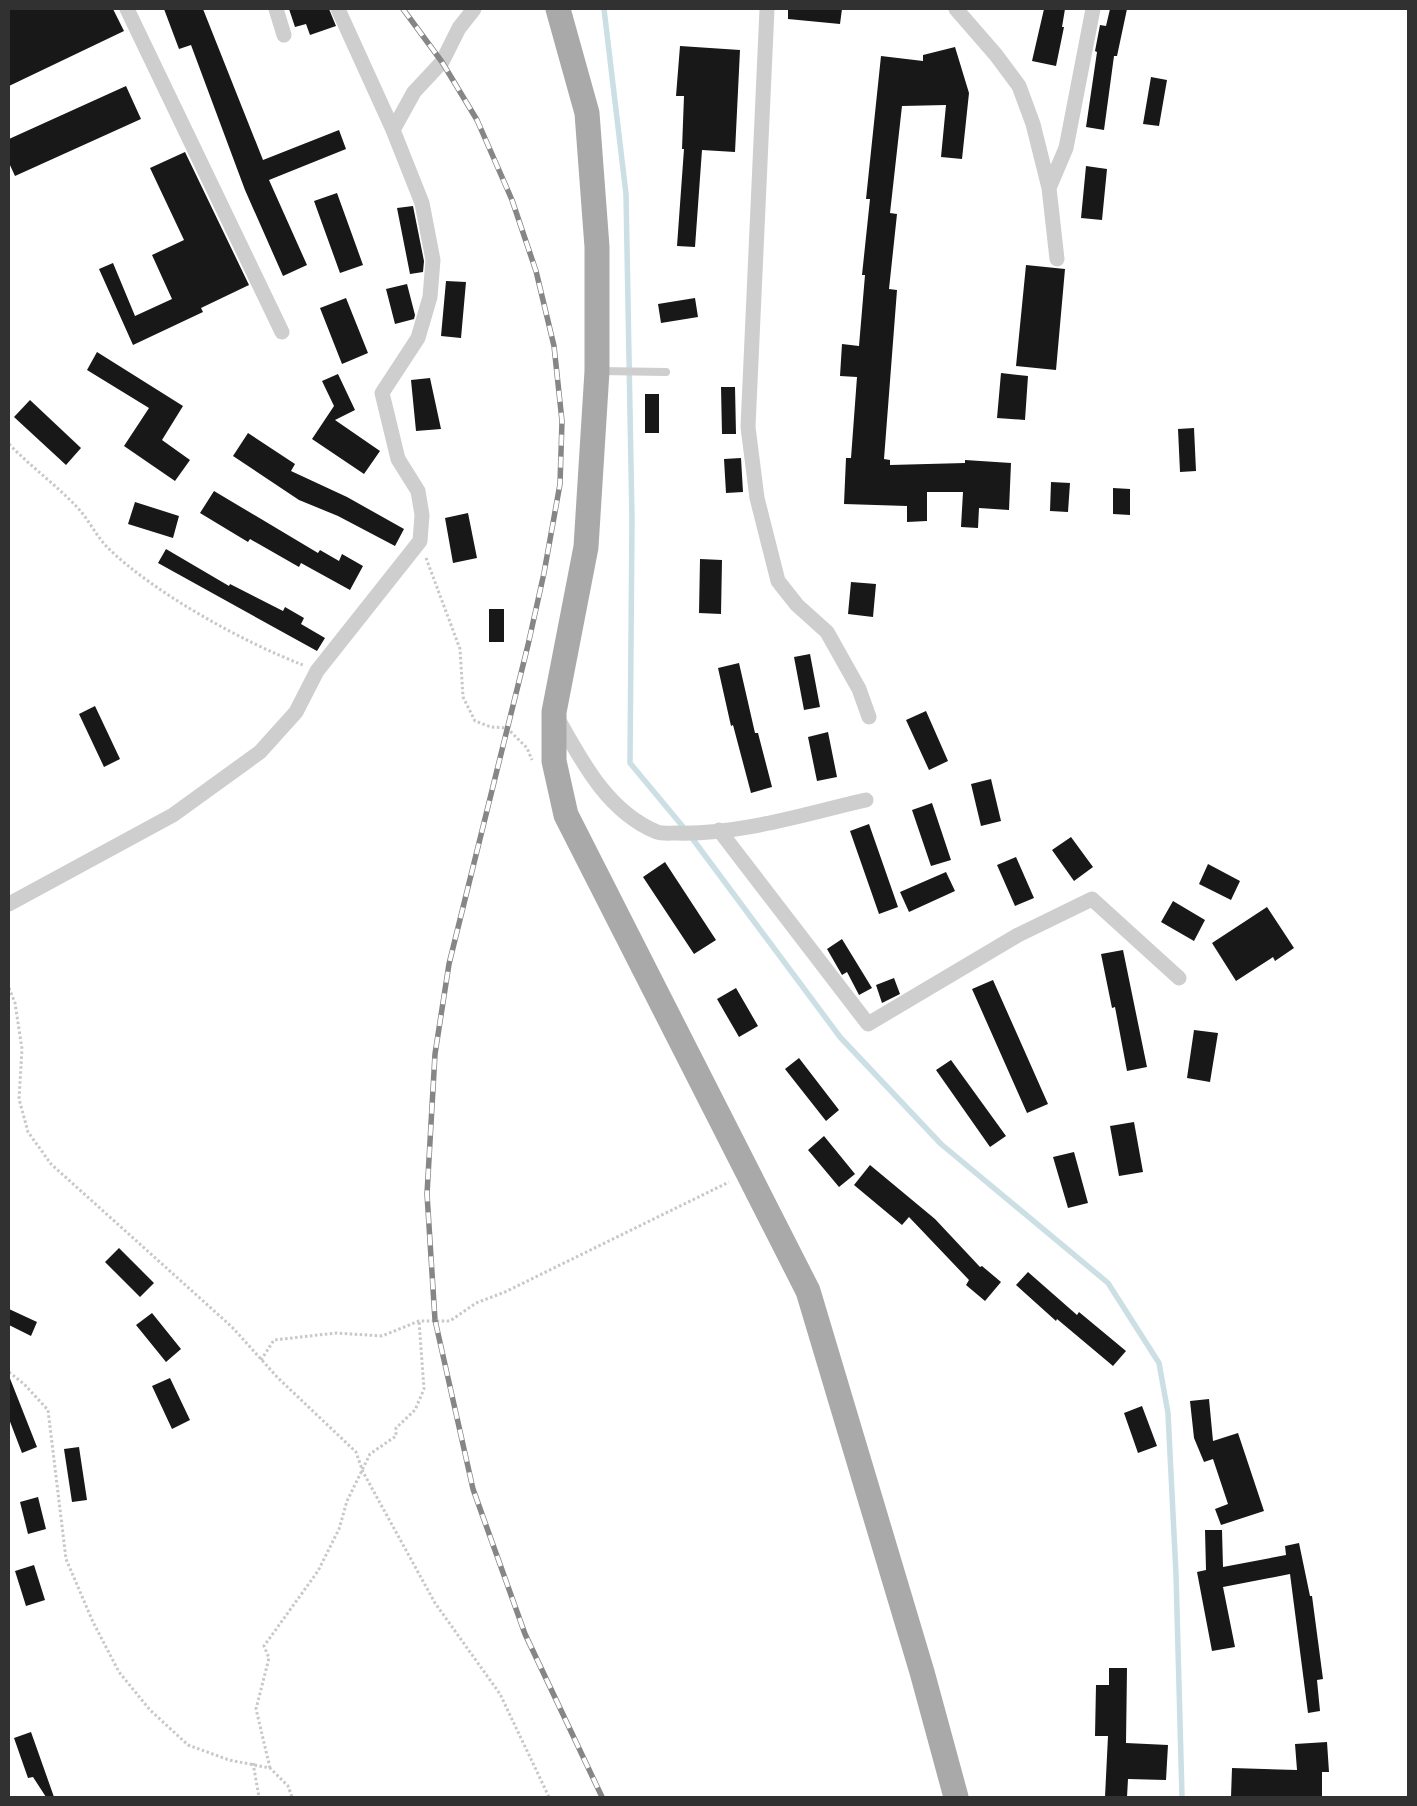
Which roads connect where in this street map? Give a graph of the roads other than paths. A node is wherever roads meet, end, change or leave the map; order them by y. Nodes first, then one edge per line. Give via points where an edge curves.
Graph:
1 (127, 9) edge
2 (276, 9) edge
3 (338, 9) edge
4 (474, 9) edge
5 (558, 9) edge
6 (767, 9) edge
7 (956, 9) edge
8 (1093, 9) edge
9 (284, 35) dead end
10 (393, 130) junction
11 (1049, 188) junction
12 (1057, 259) dead end
13 (282, 332) dead end
14 (604, 372) junction
15 (666, 372) dead end
16 (554, 712) junction
17 (869, 717) dead end
18 (866, 800) dead end
19 (719, 830) junction
20 (9, 904) edge
21 (1179, 978) dead end
22 (956, 1797) edge

1 - 13 street
2 - 9 street
3 - 10 street
4 - 10 street via 459,28 442,62 414,92
5 - 14 main road via 587,113
6 - 17 street via 748,427 757,498 778,581 797,605 826,632 859,689
7 - 11 street via 1019,86 1033,124
8 - 11 street via 1066,148
10 - 20 street via 422,203 433,260 430,297 418,338 382,393 398,459 418,492 422,514 420,541 317,671 296,712 260,752 174,815
11 - 12 street
14 - 15 lane
14 - 16 main road via 586,547
16 - 19 street via 582,762 607,796 633,819 659,833
16 - 22 main road via 554,761 566,815 808,1291
18 - 19 street via 742,828
19 - 21 street via 868,1024 1018,935 1092,899

